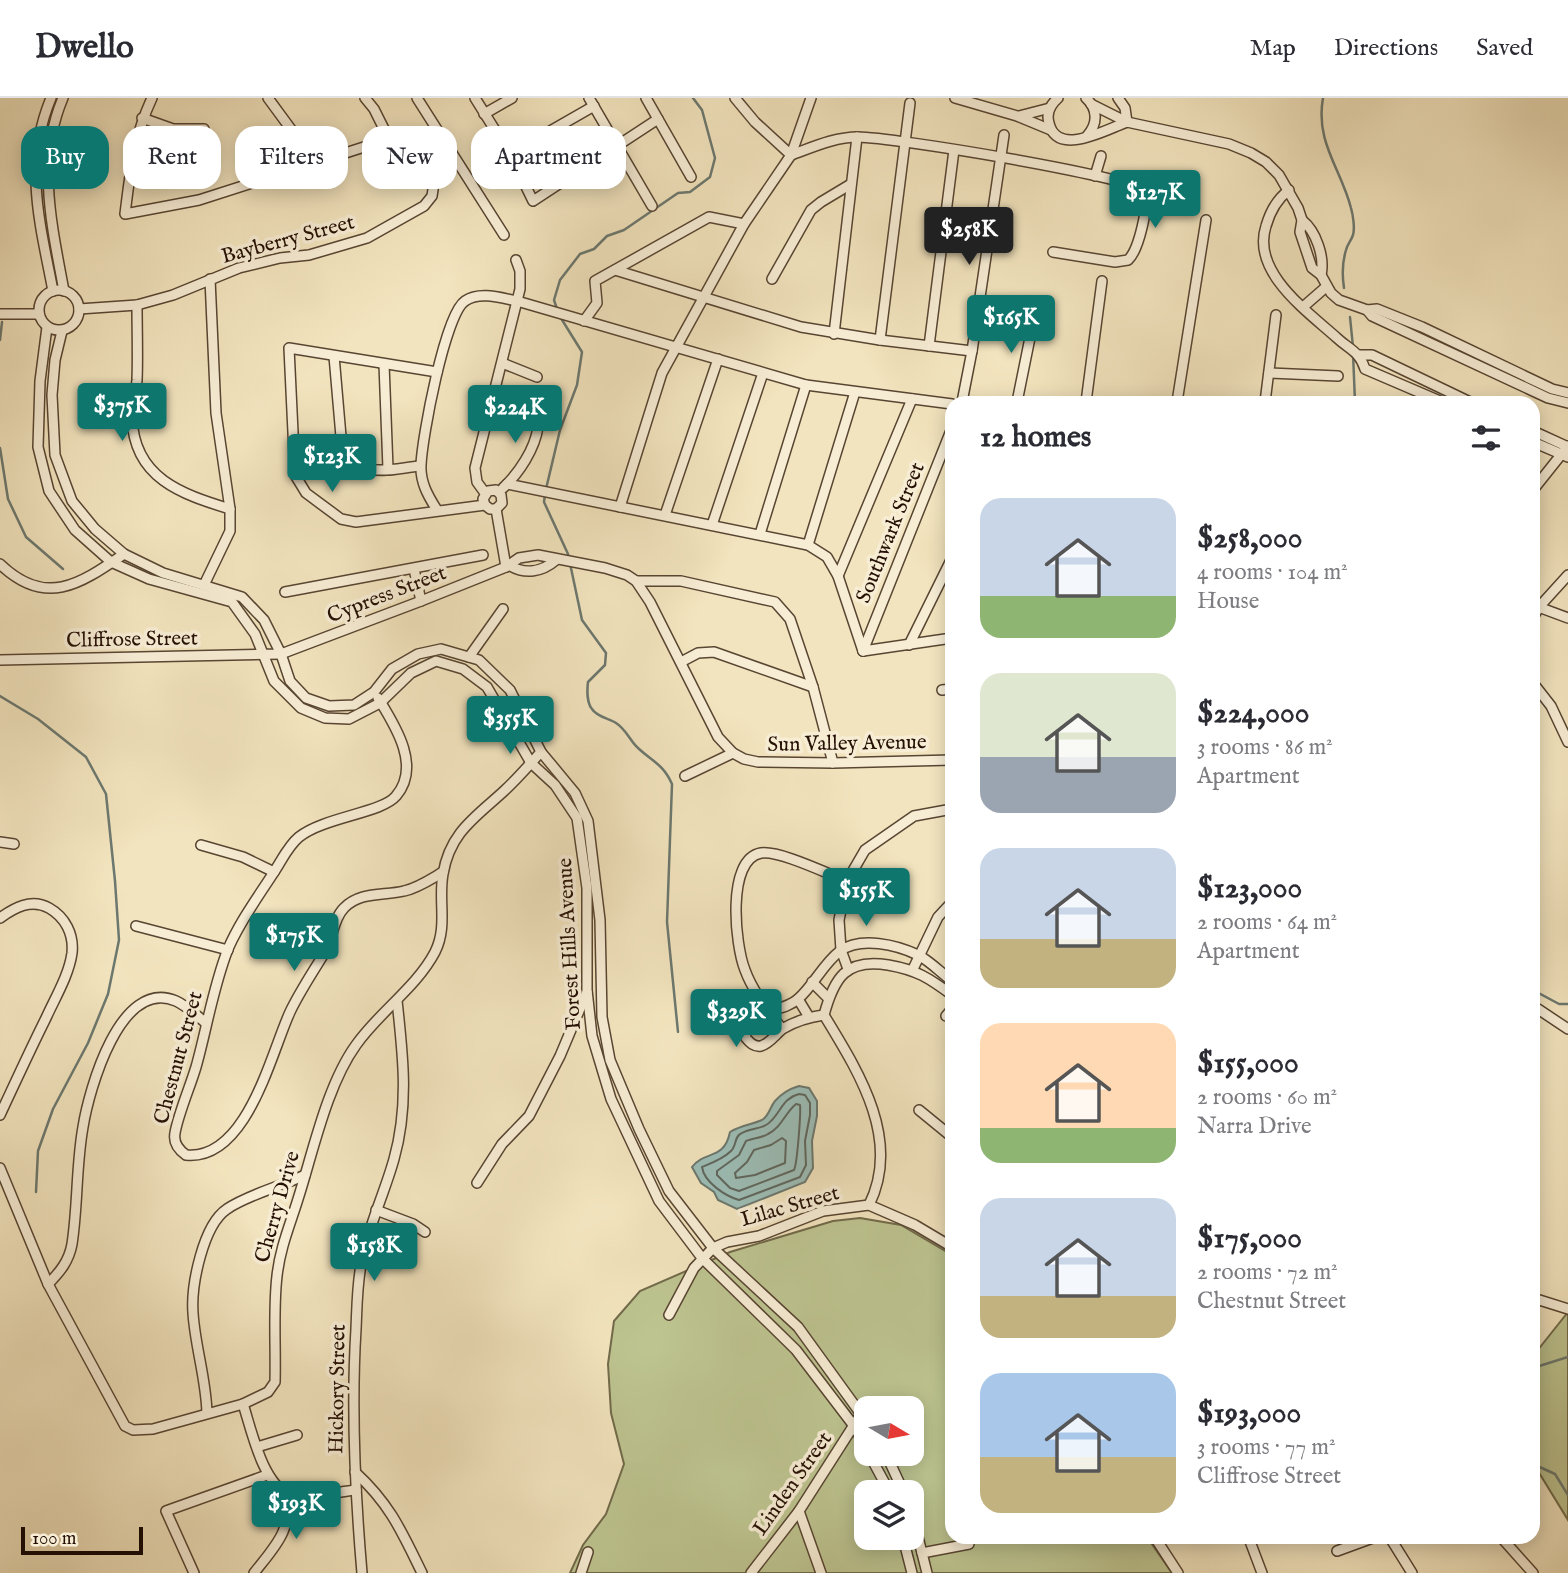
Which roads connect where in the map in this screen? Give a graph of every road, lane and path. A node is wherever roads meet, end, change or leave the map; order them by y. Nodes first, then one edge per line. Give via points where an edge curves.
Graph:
1 (51, 98) edge
2 (64, 98) edge
3 (152, 98) edge
4 (268, 98) edge
5 (365, 98) edge
6 (418, 98) edge
7 (475, 98) edge
8 (512, 98) edge
9 (646, 98) edge
10 (735, 98) edge
11 (811, 98) edge
12 (955, 98) edge
13 (1058, 98) edge
14 (1118, 98) edge
15 (1089, 101) edge
16 (592, 102) edge
17 (910, 103) dead end
18 (1050, 108) junction
19 (485, 114) junction
20 (1017, 116) junction
21 (142, 118) junction
22 (658, 119) junction
23 (1127, 122) junction
24 (167, 126) edge
25 (289, 126) edge
26 (382, 126) edge
27 (492, 126) edge
28 (554, 126) edge
29 (605, 126) edge
30 (1051, 130) junction
31 (1004, 135) dead end
32 (1086, 136) junction
33 (857, 137) junction
34 (626, 140) edge
35 (905, 142) junction
36 (954, 150) junction
37 (792, 155) junction
38 (1101, 156) dead end
39 (1001, 158) junction
40 (626, 163) edge
41 (1095, 176) junction
42 (691, 177) dead end
43 (851, 184) junction
44 (235, 189) edge
45 (433, 189) edge
46 (527, 189) edge
47 (551, 189) edge
48 (1289, 190) junction
49 (652, 206) dead end
50 (1206, 220) dead end
51 (1302, 220) junction
52 (744, 224) junction
53 (504, 234) dead end
54 (1316, 242) junction
55 (1305, 246) junction
56 (1053, 252) dead end
57 (516, 260) dead end
58 (615, 270) junction
59 (1321, 275) junction
60 (210, 279) junction
61 (772, 279) dead end
62 (1102, 281) dead end
63 (1326, 287) junction
64 (64, 290) junction
65 (53, 291) junction
66 (705, 298) junction
67 (517, 301) junction
68 (137, 305) junction
69 (1303, 307) junction
70 (79, 309) junction
71 (1367, 310) junction
72 (1035, 313) dead end
73 (0, 314) edge
74 (39, 314) junction
75 (1276, 315) dead end
76 (584, 321) junction
77 (47, 327) junction
78 (62, 331) junction
79 (834, 334) junction
80 (880, 340) junction
81 (929, 346) junction
82 (675, 348) junction
83 (972, 351) junction
84 (1359, 354) junction
85 (334, 356) junction
86 (718, 359) junction
87 (502, 363) junction
88 (384, 364) junction
89 (437, 372) junction
90 (763, 373) junction
91 (1269, 373) junction
92 (1338, 376) dead end
93 (537, 377) dead end
94 (806, 385) junction
95 (855, 392) junction
96 (1447, 392) junction
97 (1568, 393) edge
98 (963, 396) edge
99 (1018, 396) edge
100 (1087, 396) edge
101 (1178, 396) edge
102 (1266, 396) edge
103 (1426, 396) edge
104 (1444, 396) edge
105 (1456, 396) edge
106 (912, 399) junction
107 (945, 403) edge
108 (1568, 403) edge
109 (490, 414) junction
110 (1540, 435) edge
111 (1540, 444) edge
112 (945, 446) edge
113 (1567, 451) edge
114 (421, 466) junction
115 (388, 469) junction
116 (1540, 482) edge
117 (507, 484) junction
118 (499, 492) junction
119 (485, 493) junction
120 (485, 505) junction
121 (620, 507) junction
122 (230, 509) junction
123 (496, 509) junction
124 (437, 510) junction
125 (665, 515) junction
126 (712, 525) junction
127 (760, 534) junction
128 (808, 545) junction
129 (124, 554) junction
130 (483, 555) dead end
131 (560, 561) junction
132 (111, 562) junction
133 (0, 564) edge
134 (508, 566) junction
135 (414, 569) junction
136 (945, 572) edge
137 (1568, 575) edge
138 (838, 576) junction
139 (636, 582) junction
140 (204, 585) junction
141 (285, 592) dead end
142 (421, 601) junction
143 (1540, 602) edge
144 (1540, 608) edge
145 (503, 609) dead end
146 (1568, 618) edge
147 (945, 639) edge
148 (909, 645) junction
149 (863, 651) junction
150 (281, 654) junction
151 (265, 655) junction
152 (469, 657) junction
153 (0, 660) edge
154 (681, 662) junction
155 (813, 688) junction
156 (374, 692) junction
157 (1540, 692) edge
158 (380, 702) junction
159 (1568, 742) edge
160 (541, 752) junction
161 (733, 753) junction
162 (945, 760) edge
163 (531, 763) junction
164 (833, 763) junction
165 (685, 776) dead end
166 (945, 810) edge
167 (0, 842) edge
168 (14, 844) dead end
169 (201, 845) dead end
170 (274, 872) junction
171 (443, 872) junction
172 (847, 881) junction
173 (945, 910) edge
174 (0, 918) edge
175 (136, 926) dead end
176 (228, 950) junction
177 (841, 950) junction
178 (918, 955) junction
179 (848, 969) junction
180 (913, 969) junction
181 (945, 976) edge
182 (812, 982) junction
183 (600, 988) junction
184 (587, 990) junction
185 (945, 990) edge
186 (828, 998) junction
187 (798, 999) junction
188 (397, 1001) junction
189 (768, 1010) junction
190 (1540, 1010) edge
191 (824, 1015) junction
192 (809, 1017) junction
193 (206, 1023) junction
194 (782, 1029) junction
195 (1568, 1030) edge
196 (919, 1110) dead end
197 (0, 1115) edge
198 (945, 1130) edge
199 (0, 1168) edge
200 (305, 1175) junction
201 (477, 1183) dead end
202 (869, 1205) junction
203 (376, 1210) junction
204 (425, 1232) dead end
205 (945, 1243) edge
206 (713, 1248) junction
207 (702, 1258) junction
208 (48, 1284) junction
209 (1540, 1299) edge
210 (1568, 1308) edge
211 (669, 1315) dead end
212 (243, 1404) junction
213 (854, 1404) edge
214 (207, 1413) junction
215 (854, 1426) joint
216 (297, 1434) dead end
217 (257, 1447) junction
218 (355, 1472) junction
219 (267, 1475) junction
220 (356, 1490) junction
221 (286, 1493) junction
222 (799, 1511) junction
223 (969, 1544) dead end
224 (1159, 1544) edge
225 (1251, 1544) edge
226 (1357, 1544) edge
227 (1394, 1544) edge
228 (1507, 1544) edge
229 (906, 1550) edge
230 (921, 1550) edge
231 (588, 1552) dead end
232 (1337, 1552) dead end
233 (922, 1553) junction
234 (194, 1573) edge
235 (254, 1573) edge
236 (362, 1573) edge
237 (422, 1573) edge
238 (581, 1573) edge
239 (751, 1573) edge
240 (821, 1573) edge
241 (912, 1573) edge
242 (927, 1573) edge
243 (1178, 1573) edge
244 (1262, 1573) edge
245 (1412, 1573) edge
246 (1534, 1573) edge

1 - 65 street via 36,143 35,170
2 - 64 street via 54,120 47,166 50,214
3 - 21 street
4 - 25 street
5 - 26 street
6 - 53 street
7 - 19 street
8 - 19 street
9 - 22 street
10 - 37 street
11 - 37 street
12 - 20 street
13 - 18 street
14 - 23 street
15 - 23 street
15 - 32 street via 1096,117
16 - 28 street
16 - 29 street
17 - 35 street
18 - 20 street
18 - 30 street
19 - 27 street
20 - 30 street
21 - 24 street
21 - 44 street via 128,173 125,214
22 - 34 street
22 - 42 street
23 - 32 street
23 - 48 street via 1230,144 1272,169
30 - 32 street via 1068,141
31 - 39 street
33 - 35 street
33 - 37 street
33 - 43 street
35 - 36 street
35 - 80 street
36 - 39 street
36 - 81 street
37 - 52 street
38 - 41 street
39 - 41 street
39 - 83 street
40 - 49 street
41 - 56 street via 1145,191 1147,202 1133,255 1115,262
43 - 61 street via 811,211
43 - 79 street
45 - 60 street, Bayberry Street via 424,206 367,238
46 - 47 street via 533,201
48 - 51 street
48 - 69 street via 1268,217 1262,246 1272,272
50 - 101 street
51 - 54 street via 1311,227
51 - 55 street
52 - 58 street via 709,217
52 - 66 street
54 - 55 street
54 - 59 street via 1323,264
55 - 59 street via 1312,268
57 - 67 street via 520,279
58 - 66 street
58 - 76 street via 595,281 597,303
59 - 63 street
60 - 68 street, Bayberry Street
60 - 122 street via 216,413
62 - 100 street
63 - 69 street
63 - 71 street via 1339,300
64 - 65 street
64 - 70 street via 74,297
65 - 74 street via 43,297
66 - 79 street
66 - 82 street
67 - 76 street
67 - 87 street
67 - 89 street via 491,296 463,302 451,320
68 - 70 street, Bayberry Street
68 - 122 street via 132,418 139,454 153,473 188,496
69 - 84 street
70 - 78 street via 76,321
71 - 97 street via 1377,309 1422,327
71 - 108 street via 1548,398
72 - 99 street
73 - 74 street
74 - 77 street
75 - 91 street
76 - 82 street
77 - 78 street
77 - 132 street, Forest Hills Avenue via 38,447 49,491 75,530
78 - 129 street, Forest Hills Avenue via 52,395 55,454 72,501
79 - 80 street
80 - 81 street
81 - 83 street
82 - 86 street
82 - 121 street via 662,373
83 - 98 street
84 - 96 street via 1372,355
84 - 103 street via 1365,369
85 - 88 street
85 - 115 street via 342,448 359,467
85 - 124 street via 289,348 293,465 299,484 341,519 356,522
86 - 90 street
86 - 125 street
87 - 93 street
87 - 109 street
88 - 89 street
88 - 115 street
89 - 114 street
90 - 94 street
90 - 126 street
91 - 92 street
91 - 102 street
94 - 95 street
94 - 127 street
95 - 106 street
95 - 128 street
96 - 104 street
96 - 105 street
106 - 107 street
106 - 138 street
109 - 117 street via 531,422 538,428 521,466
109 - 119 street via 475,468
110 - 113 street
111 - 113 street
112 - 149 street, Southwark Street
113 - 116 street
114 - 115 street
114 - 124 street via 426,492
117 - 118 street
117 - 121 street
118 - 119 street
118 - 123 street via 502,499
119 - 120 street
120 - 123 street
120 - 124 street
121 - 125 street
122 - 140 street via 230,531
123 - 134 street
125 - 126 street
126 - 127 street
127 - 128 street
128 - 138 street via 827,557
129 - 132 street
129 - 140 street, Forest Hills Avenue via 163,573
130 - 135 street
131 - 134 street via 538,570
131 - 134 street via 538,555 519,558
131 - 139 street via 617,572
132 - 133 street via 76,584 60,588 29,584
132 - 151 street, Forest Hills Avenue via 149,579 232,603
134 - 142 street, Cypress Street
135 - 141 street
135 - 142 street
136 - 148 street
137 - 143 street
138 - 149 street
139 - 154 street
139 - 155 street via 681,580 775,602 790,619
140 - 150 street, Forest Hills Avenue via 242,597 264,620
142 - 150 street, Cypress Street
144 - 146 street
145 - 152 street
147 - 148 street
148 - 149 street
150 - 151 street, Cypress Street
150 - 156 street, Forest Hills Avenue via 290,681 306,698 330,706 354,705
151 - 153 street, Cliffrose Street
151 - 158 street, Forest Hills Avenue via 274,681 301,708 325,718 349,719
152 - 156 street, Forest Hills Avenue via 442,649 418,654 392,669
152 - 160 street, Forest Hills Avenue via 479,660 510,690
154 - 155 street via 698,653 714,652
154 - 161 street via 718,737
155 - 164 street
156 - 158 street, Chestnut Street
157 - 159 street
158 - 163 street, Forest Hills Avenue via 411,673 436,662 463,669 487,687
158 - 170 street, Chestnut Street via 403,744 404,780 396,796 324,822 299,837
160 - 163 street, Cherry Drive
160 - 183 street, Forest Hills Avenue via 575,793 588,821 600,920
161 - 164 street, Sun Valley Avenue via 758,762
161 - 165 street
162 - 164 street, Sun Valley Avenue
163 - 171 street, Cherry Drive via 461,831
163 - 184 street, Forest Hills Avenue via 555,785 577,818 587,888
166 - 172 street via 914,816 865,850
167 - 168 street
169 - 170 street
170 - 176 street, Chestnut Street
171 - 188 street, Cherry Drive via 441,937
171 - 193 street, Chestnut Street via 408,890 357,898 340,911 245,1116 219,1145 205,1153 186,1155 179,1149 175,1133
172 - 177 street via 839,920
172 - 189 street via 779,854 751,856 744,866 738,880 736,913 740,944 744,968
173 - 178 street
174 - 197 street via 28,904 46,906 61,916 70,932 72,952
175 - 176 street
176 - 193 street, Chestnut Street
177 - 178 street via 870,943
177 - 179 street
177 - 182 street
178 - 180 street
178 - 181 street
179 - 180 street via 875,962
179 - 186 street
180 - 185 street
182 - 186 street
182 - 187 street
183 - 184 street
183 - 206 street, Forest Hills Avenue via 610,1060 639,1129 668,1191
184 - 201 street via 529,1116 502,1144
184 - 207 street, Forest Hills Avenue via 592,1035 611,1099 659,1202
186 - 191 street
187 - 189 street
187 - 192 street
188 - 200 street, Cherry Drive via 356,1045 338,1077
188 - 203 street, Hickory Street via 404,1113
189 - 194 street
189 - 194 street via 747,1025 749,1042 761,1046
190 - 195 street
191 - 192 street
191 - 202 street via 848,1055 876,1120 881,1168
192 - 194 street
193 - 208 street via 175,1001 161,998 148,1000 125,1017 95,1079 83,1125 72,1245 64,1268
196 - 198 street
199 - 208 street, Cherry Drive
200 - 212 street, Cherry Drive via 282,1241 276,1278 275,1382 268,1392
200 - 214 street via 224,1210 202,1248 193,1312
202 - 205 street, Lilac Street
202 - 206 street, Lilac Street via 823,1211
203 - 204 street
203 - 218 street, Hickory Street via 358,1287 353,1371
206 - 207 street
206 - 213 street, Forest Hills Avenue via 798,1327
207 - 211 street
207 - 215 street, Forest Hills Avenue via 796,1350
208 - 214 street, Cherry Drive via 125,1426 153,1429
209 - 210 street
212 - 214 street, Cherry Drive
212 - 217 street
215 - 222 street, Linden Street
216 - 217 street
217 - 219 street
218 - 220 street, Hickory Street
218 - 237 street via 394,1516
219 - 221 street
219 - 234 street via 166,1511
220 - 221 street
220 - 236 street, Hickory Street
221 - 235 street via 289,1510 284,1531
222 - 239 street, Linden Street
222 - 240 street
223 - 233 street
224 - 243 street
225 - 244 street
226 - 232 street
227 - 245 street
228 - 246 street
229 - 241 street
230 - 233 street
231 - 238 street
233 - 242 street

